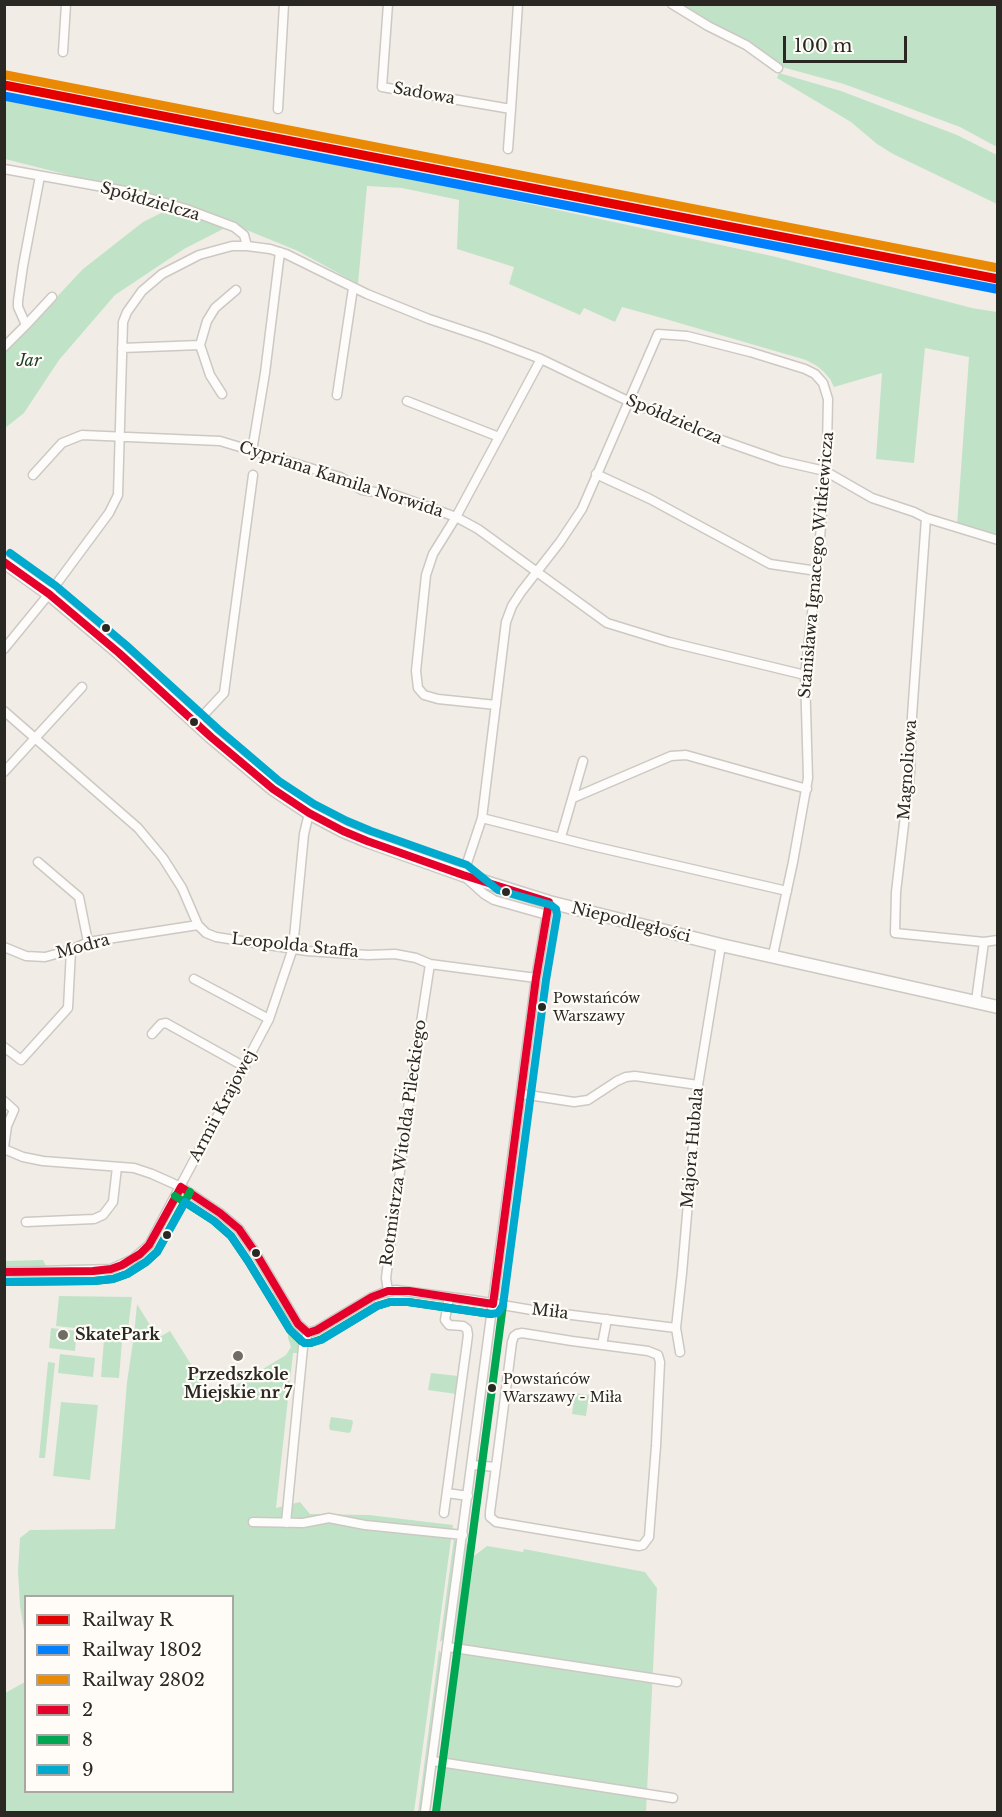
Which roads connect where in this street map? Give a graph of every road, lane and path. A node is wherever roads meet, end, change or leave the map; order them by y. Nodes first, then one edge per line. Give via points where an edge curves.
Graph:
1 (66, 4) edge
2 (284, 4) edge
3 (388, 4) edge
4 (518, 4) edge
5 (672, 4) edge
6 (63, 52) dead end
7 (778, 68) dead end
8 (278, 109) dead end
9 (511, 109) junction
10 (508, 149) dead end
11 (4, 169) edge
12 (40, 176) junction
13 (247, 246) junction
14 (280, 252) junction
15 (353, 288) junction
16 (236, 290) dead end
17 (52, 297) dead end
18 (26, 325) junction
19 (200, 345) junction
20 (4, 347) edge
21 (122, 348) junction
22 (541, 359) junction
23 (222, 394) dead end
24 (337, 395) dead end
25 (407, 400) dead end
26 (628, 401) junction
27 (499, 437) junction
28 (120, 438) junction
29 (252, 451) junction
30 (825, 471) junction
31 (596, 474) junction
32 (33, 475) dead end
33 (253, 475) dead end
34 (456, 517) junction
35 (926, 518) junction
36 (998, 540) edge
37 (4, 562) edge
38 (817, 571) junction
39 (536, 572) junction
40 (49, 594) junction
41 (4, 649) edge
42 (805, 675) junction
43 (82, 687) dead end
44 (496, 705) junction
45 (4, 711) edge
46 (196, 723) junction
47 (36, 739) junction
48 (583, 761) dead end
49 (4, 772) edge
50 (807, 789) junction
51 (573, 798) junction
52 (309, 813) junction
53 (482, 818) junction
54 (561, 837) junction
55 (38, 862) dead end
56 (463, 875) junction
57 (787, 891) junction
58 (548, 909) junction
59 (198, 926) junction
60 (998, 940) edge
61 (88, 942) junction
62 (984, 942) junction
63 (721, 945) junction
64 (4, 947) edge
65 (293, 948) junction
66 (71, 950) junction
67 (773, 955) junction
68 (430, 964) junction
69 (536, 978) junction
70 (194, 979) dead end
71 (976, 1001) junction
72 (998, 1007) edge
73 (269, 1019) junction
74 (152, 1034) dead end
75 (4, 1047) edge
76 (245, 1066) junction
77 (698, 1085) junction
78 (522, 1094) junction
79 (4, 1101) edge
80 (4, 1148) edge
81 (117, 1167) junction
82 (181, 1187) junction
83 (26, 1222) dead end
84 (4, 1272) edge
85 (388, 1291) junction
86 (449, 1297) junction
87 (493, 1304) junction
88 (607, 1319) junction
89 (676, 1328) junction
90 (308, 1333) junction
91 (602, 1345) junction
92 (680, 1352) dead end
93 (472, 1465) junction
94 (496, 1467) junction
95 (447, 1493) junction
96 (468, 1496) junction
97 (444, 1513) dead end
98 (253, 1522) dead end
99 (286, 1523) junction
100 (463, 1535) junction
101 (448, 1647) junction
102 (677, 1682) dead end
103 (433, 1761) junction
104 (673, 1798) dead end
105 (425, 1812) edge

1 - 6 street
2 - 8 street
3 - 9 street, Sadowa via 382,87
4 - 9 street
5 - 7 street via 746,45
9 - 10 street
11 - 12 street, Spółdzielcza
12 - 13 street, Spółdzielcza via 125,191 186,209 234,227 244,234
12 - 18 street via 18,301
13 - 14 street, Spółdzielcza
13 - 21 street, Spółdzielcza via 199,255 154,279 127,312
14 - 15 street, Spółdzielcza
14 - 29 street
15 - 22 street, Spółdzielcza
15 - 24 street
16 - 19 street via 215,308
17 - 18 street
18 - 20 street
19 - 21 street
19 - 23 street via 210,375
21 - 28 street, Spółdzielcza
22 - 26 street, Spółdzielcza
22 - 27 street
25 - 27 street
26 - 30 street, Spółdzielcza via 724,441
26 - 30 street, Stanisława Ignacego Witkiewicza via 658,334 687,336 815,374 828,399
26 - 31 street
27 - 34 street
28 - 29 street, Cypriana Kamila Norwida via 220,441
28 - 32 street, Cypriana Kamila Norwida via 82,435 62,443
28 - 40 street, Spółdzielcza via 118,495
29 - 34 street, Cypriana Kamila Norwida via 339,477 362,490 395,495
30 - 35 street, Spółdzielcza via 872,498
30 - 38 street, Stanisława Ignacego Witkiewicza
31 - 38 street via 770,564
31 - 39 street via 582,509
33 - 46 street via 224,693
34 - 39 street, Cypriana Kamila Norwida
34 - 44 street via 433,554 426,575 416,671 418,688 424,695 438,699
35 - 36 street, Spółdzielcza
35 - 62 street, Magnoliowa via 910,773 894,933
37 - 40 street, Niepodległości
38 - 42 street, Stanisława Ignacego Witkiewicza
39 - 42 street, Cypriana Kamila Norwida via 607,623
39 - 44 street via 512,606 506,622
40 - 41 street, Spółdzielcza
40 - 46 street, Niepodległości
42 - 50 street, Stanisława Ignacego Witkiewicza
43 - 47 street
44 - 53 street
45 - 47 street
46 - 52 street, Niepodległości via 273,789
47 - 49 street
47 - 59 street via 138,828 182,888
48 - 51 street
50 - 51 street via 686,754 671,756
50 - 57 street, Stanisława Ignacego Witkiewicza
51 - 54 street
52 - 56 street, Niepodległości via 367,841
52 - 65 street, Armii Krajowej
53 - 54 street
53 - 56 street
54 - 57 street
55 - 61 street via 78,897
56 - 58 street, Niepodległości
57 - 67 street, Stanisława Ignacego Witkiewicza
58 - 63 street, Niepodległości
58 - 69 street
59 - 61 street, Modra
59 - 65 street, Leopolda Staffa via 216,937
60 - 62 street, Magnoliowa
61 - 66 street, Modra
62 - 71 street
63 - 67 street, Niepodległości
63 - 77 street, Majora Hubala
64 - 66 street, Modra via 26,956 45,957
65 - 68 street, Leopolda Staffa via 395,954
65 - 73 street, Armii Krajowej
66 - 75 street via 68,1008 21,1060
67 - 71 street, Niepodległości
68 - 69 street, Leopolda Staffa
68 - 85 street, Rotmistrza Witolda Pileckiego via 386,1278
69 - 78 street
70 - 73 street
71 - 72 street, Niepodległości
73 - 76 street, Armii Krajowej
74 - 76 street via 166,1023
76 - 82 street, Armii Krajowej
77 - 78 street via 635,1076 617,1081 588,1100 574,1102
77 - 89 street, Majora Hubala
78 - 87 street
79 - 80 street via 14,1110
80 - 81 street via 43,1161
81 - 82 street via 134,1168
81 - 83 street via 113,1202 103,1215
82 - 84 street, Armii Krajowej via 149,1245 122,1265 111,1269
82 - 90 street via 239,1229 298,1324
85 - 86 street, Miła
85 - 90 street, Rotmistrza Witolda Pileckiego
86 - 87 street, Miła
86 - 95 street via 445,1320 463,1326 468,1335
87 - 88 street, Miła
87 - 93 street
88 - 89 street, Miła
88 - 91 street
89 - 92 street, Majora Hubala
90 - 99 street via 303,1347
91 - 94 street via 522,1333 514,1336
91 - 94 street via 648,1351 658,1355 660,1362 646,1543 639,1546 496,1522 490,1512
93 - 94 street
93 - 96 street
95 - 96 street
95 - 97 street
96 - 100 street
98 - 99 street
99 - 100 street via 329,1518
100 - 101 street
101 - 102 street
101 - 103 street
103 - 104 street
103 - 105 street

